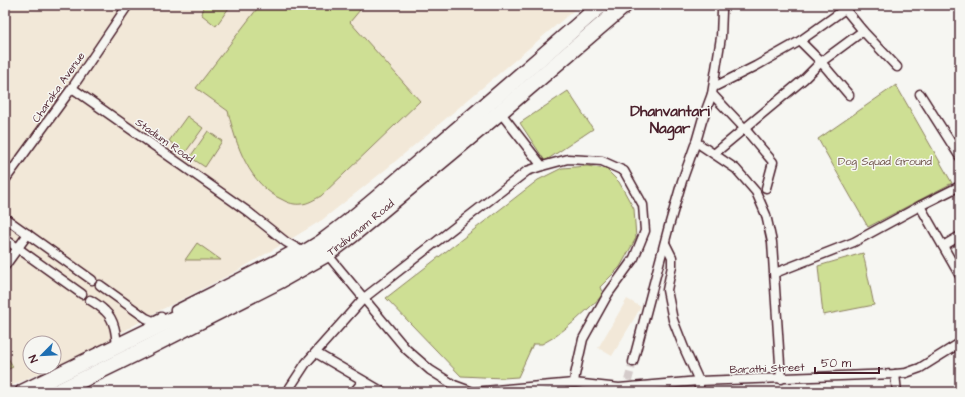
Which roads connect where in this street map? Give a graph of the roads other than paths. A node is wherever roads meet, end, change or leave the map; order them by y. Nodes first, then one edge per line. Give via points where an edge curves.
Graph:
1 (128, 5) edge
2 (601, 5) edge
3 (625, 5) edge
4 (721, 5) edge
5 (848, 7) edge
6 (863, 31) junction
7 (800, 41) junction
8 (821, 62) junction
9 (897, 67) dead end
10 (72, 88) junction
11 (713, 90) junction
12 (920, 94) dead end
13 (849, 95) dead end
14 (496, 106) junction
15 (745, 129) junction
16 (696, 142) junction
17 (714, 154) junction
18 (960, 157) edge
19 (542, 166) junction
20 (5, 180) edge
21 (960, 186) edge
22 (766, 188) dead end
23 (920, 206) junction
24 (5, 218) edge
25 (28, 234) junction
26 (960, 236) edge
27 (5, 239) edge
28 (664, 243) junction
29 (943, 246) junction
30 (18, 248) junction
31 (301, 250) junction
32 (327, 254) junction
33 (5, 266) edge
34 (775, 274) junction
35 (960, 276) edge
36 (92, 280) dead end
37 (100, 286) dead end
38 (82, 294) dead end
39 (364, 298) junction
40 (90, 300) dead end
41 (960, 343) edge
42 (117, 346) junction
43 (316, 353) junction
44 (633, 362) tunnel mouth
45 (895, 374) junction
46 (781, 379) junction
47 (363, 381) junction
48 (699, 381) junction
49 (574, 383) junction
50 (23, 392) edge
51 (57, 392) edge
52 (287, 392) edge
53 (354, 392) edge
54 (383, 392) edge
55 (472, 392) edge
56 (484, 392) edge
57 (699, 392) edge
58 (897, 392) edge

1 - 10 street, Charaka Avenue
2 - 14 highway
3 - 14 highway, Tindivanam Road
4 - 11 street via 721,37
5 - 6 street
5 - 7 street
6 - 8 street
6 - 9 street
7 - 8 street
7 - 11 street
8 - 13 street
8 - 15 street
10 - 20 street, Charaka Avenue
10 - 31 street, Stadium Road via 247,211 286,242
11 - 15 street
11 - 16 street
12 - 18 street
14 - 19 street
14 - 31 highway via 322,241
14 - 32 highway, Tindivanam Road via 352,235
15 - 17 street
15 - 22 street via 773,162
16 - 17 street
16 - 28 street
17 - 34 street via 736,169 756,192 766,215
19 - 39 street via 527,171
19 - 49 street via 568,158 602,161 624,171 643,205 645,231 634,258 608,294 583,339
21 - 23 street
23 - 29 street
23 - 34 street via 854,242
24 - 25 street
25 - 30 street
25 - 36 street
26 - 29 street
27 - 30 street
28 - 44 street
28 - 48 street via 672,257 667,290 674,320
29 - 35 street
30 - 33 street
30 - 38 street
31 - 37 street via 276,259 153,321
31 - 42 highway via 280,267
32 - 39 street
32 - 51 highway, Tindivanam Road via 281,280
34 - 46 street
39 - 43 street
39 - 55 street via 406,349 430,370 454,385
40 - 42 street via 111,317
41 - 45 street, Barathi Street via 920,368
42 - 50 highway
43 - 47 street
43 - 52 street via 306,363
45 - 46 street, Barathi Street
45 - 58 street
46 - 48 street, Barathi Street
47 - 53 street
47 - 54 street
48 - 49 street, Barathi Street via 619,388
48 - 57 street
49 - 56 street, Barathi Street
55 - 56 street, Barathi Street

